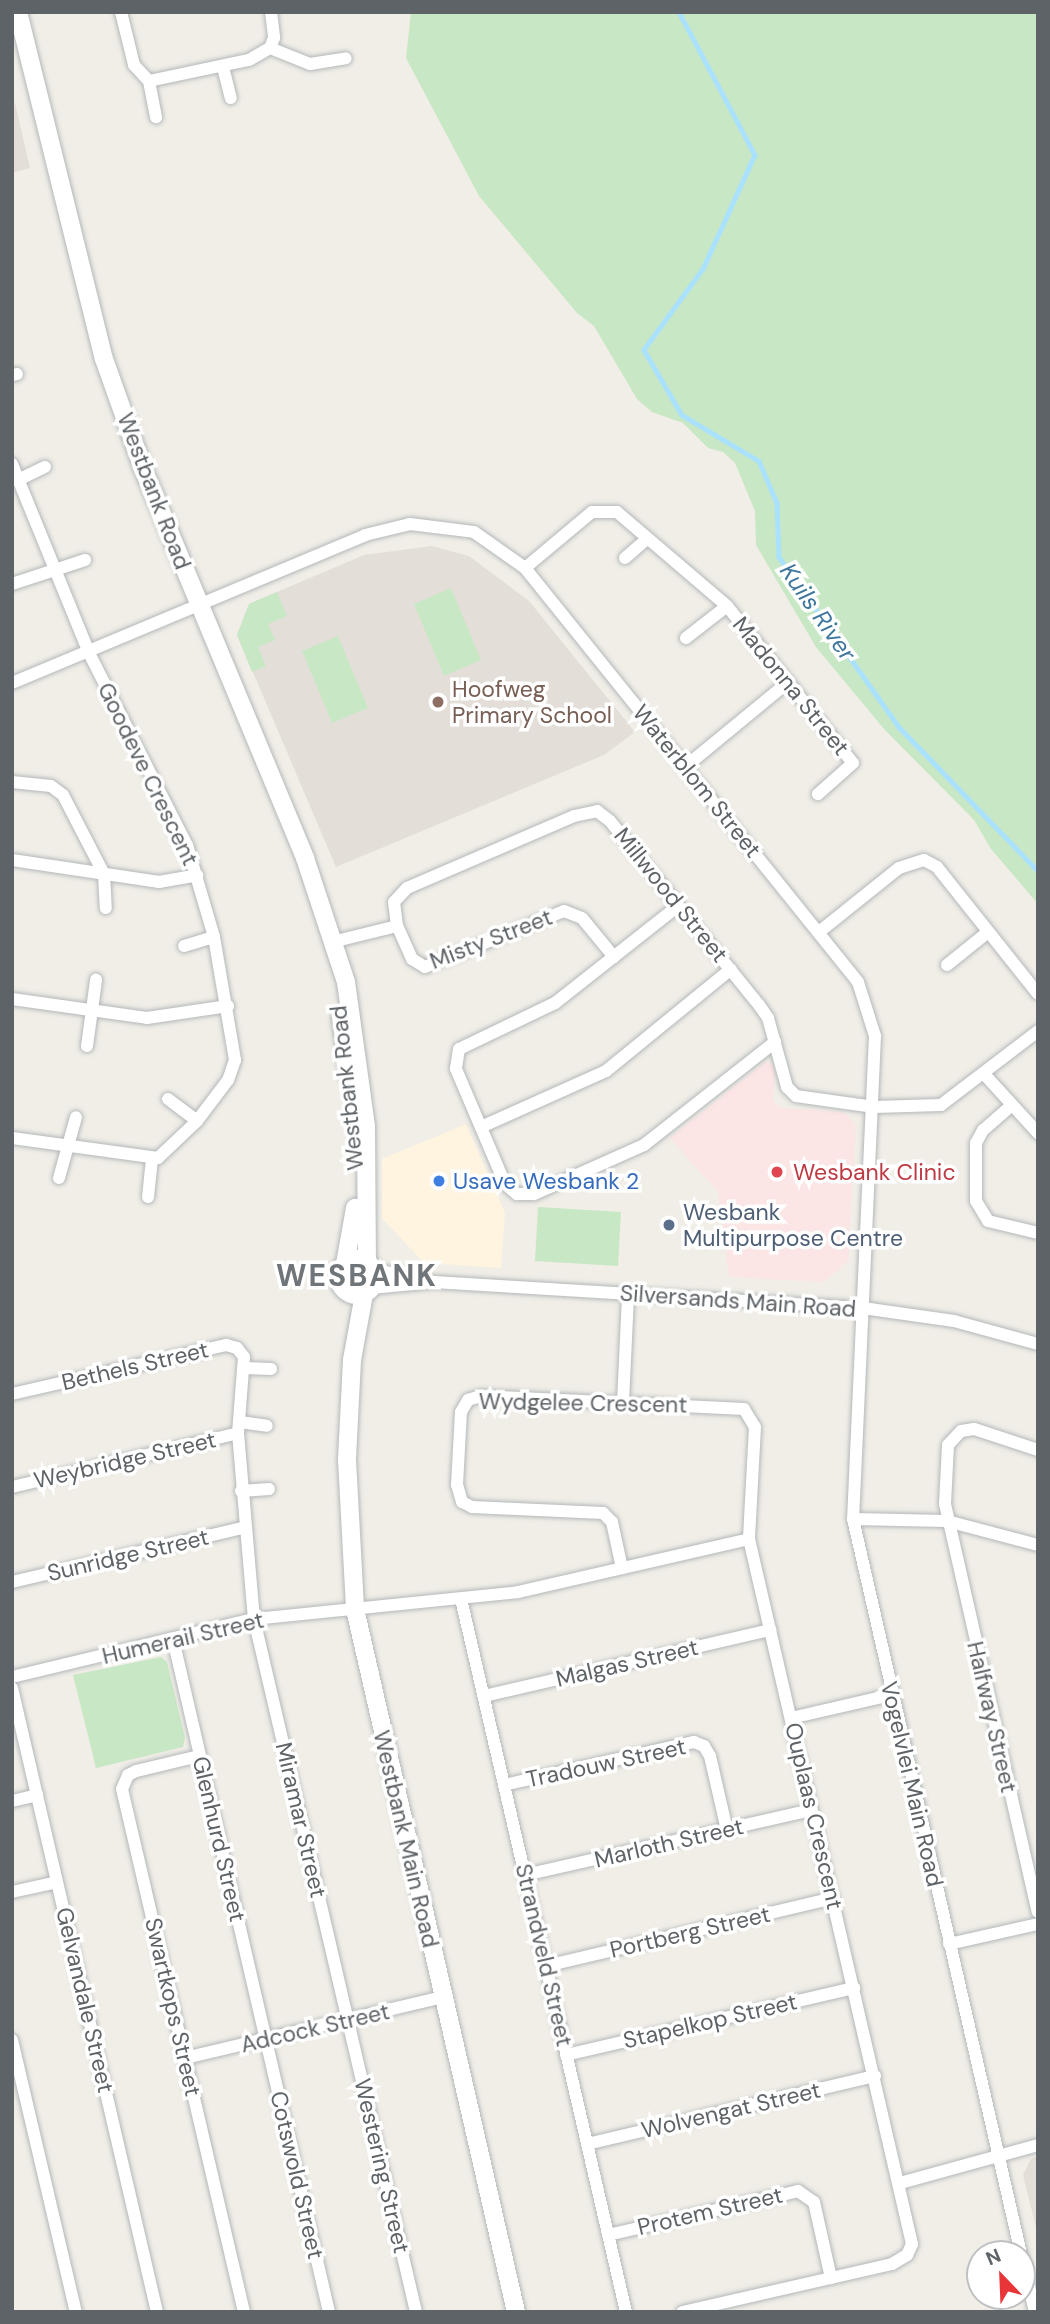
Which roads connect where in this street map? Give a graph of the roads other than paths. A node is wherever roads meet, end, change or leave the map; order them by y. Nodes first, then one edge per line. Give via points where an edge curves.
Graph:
1 (18, 12) edge
2 (121, 12) edge
3 (271, 12) edge
4 (270, 48) junction
5 (346, 58) dead end
6 (223, 67) junction
7 (149, 80) junction
8 (231, 98) dead end
9 (156, 117) dead end
10 (12, 464) edge
11 (45, 467) dead end
12 (18, 480) junction
13 (648, 538) junction
14 (625, 558) dead end
15 (85, 560) dead end
16 (525, 568) junction
17 (57, 571) junction
18 (12, 583) edge
19 (727, 606) junction
20 (199, 607) junction
21 (686, 638) dead end
22 (89, 653) junction
23 (12, 682) edge
24 (788, 682) junction
25 (685, 767) junction
26 (12, 782) edge
27 (818, 794) dead end
28 (12, 860) edge
29 (104, 874) junction
30 (197, 875) junction
31 (678, 906) junction
32 (106, 908) dead end
33 (397, 926) junction
34 (819, 932) junction
35 (988, 932) junction
36 (214, 937) junction
37 (184, 946) dead end
38 (334, 948) junction
39 (614, 957) junction
40 (947, 965) dead end
41 (731, 969) junction
42 (96, 980) dead end
43 (1038, 994) edge
44 (12, 999) edge
45 (228, 1006) junction
46 (91, 1011) junction
47 (1038, 1031) edge
48 (775, 1042) junction
49 (87, 1046) dead end
50 (985, 1075) junction
51 (168, 1099) dead end
52 (1013, 1105) junction
53 (874, 1107) junction
54 (76, 1117) dead end
55 (197, 1121) junction
56 (481, 1127) junction
57 (1038, 1133) edge
58 (12, 1138) edge
59 (68, 1146) junction
60 (152, 1160) junction
61 (59, 1178) dead end
62 (148, 1197) dead end
63 (1038, 1233) edge
64 (345, 1264) junction
65 (364, 1281) junction
66 (628, 1294) junction
67 (863, 1308) junction
68 (1038, 1344) edge
69 (244, 1368) junction
70 (271, 1369) dead end
71 (12, 1394) edge
72 (623, 1402) junction
73 (267, 1426) dead end
74 (239, 1428) junction
75 (1038, 1450) edge
76 (12, 1487) edge
77 (269, 1489) dead end
78 (242, 1491) junction
79 (853, 1519) junction
80 (947, 1521) junction
81 (243, 1528) junction
82 (749, 1539) junction
83 (1038, 1545) edge
84 (622, 1568) junction
85 (12, 1581) edge
86 (461, 1599) junction
87 (355, 1609) junction
88 (254, 1619) junction
89 (770, 1630) junction
90 (173, 1639) junction
91 (12, 1677) edge
92 (12, 1688) edge
93 (891, 1695) junction
94 (484, 1696) junction
95 (791, 1718) junction
96 (199, 1756) junction
97 (504, 1785) junction
98 (37, 1796) junction
99 (12, 1801) edge
100 (812, 1810) junction
101 (727, 1829) junction
102 (525, 1875) junction
103 (58, 1882) junction
104 (12, 1892) edge
105 (833, 1898) junction
106 (1038, 1912) edge
107 (1038, 1924) edge
108 (949, 1944) junction
109 (546, 1966) junction
110 (854, 1988) junction
111 (444, 1997) junction
112 (348, 2020) junction
113 (266, 2039) junction
114 (12, 2040) edge
115 (566, 2055) junction
116 (185, 2058) junction
117 (875, 2076) junction
118 (587, 2144) junction
119 (1038, 2145) edge
120 (999, 2158) junction
121 (900, 2183) junction
122 (608, 2235) junction
123 (1018, 2240) edge
124 (831, 2278) junction
125 (733, 2306) edge
126 (76, 2312) edge
127 (157, 2312) edge
128 (244, 2312) edge
129 (329, 2312) edge
130 (415, 2312) edge
131 (516, 2312) edge
132 (626, 2312) edge
133 (682, 2312) edge

1 - 20 street, Westbank Road via 104,359
2 - 7 street via 134,65
3 - 4 street via 274,37
4 - 5 street via 310,64
4 - 6 street
6 - 7 street
6 - 8 street
7 - 9 street
10 - 12 street, Goodeve Crescent
11 - 12 street
12 - 17 street, Goodeve Crescent
13 - 14 street
13 - 16 street, Madonna Street via 617,512 601,509
13 - 19 street, Madonna Street
15 - 17 street
16 - 20 street, Waterblom Street via 474,532 410,524 365,535
16 - 25 street, Waterblom Street
17 - 18 street
17 - 22 street, Goodeve Crescent
19 - 21 street, Madonna Street
19 - 24 street, Madonna Street
20 - 22 street, Waterblom Street
20 - 38 street, Westbank Road via 297,838
22 - 23 street, Waterblom Street
22 - 30 street, Goodeve Crescent via 179,827
24 - 25 street
24 - 27 street, Madonna Street via 853,764
25 - 34 street, Waterblom Street
26 - 29 street via 40,783 58,791
28 - 29 street
29 - 30 street via 159,882
29 - 32 street
30 - 36 street, Goodeve Crescent
31 - 33 street, Millwood Street via 610,821 593,810 401,891 394,902
31 - 39 street
31 - 41 street, Millwood Street
33 - 38 street
33 - 39 street, Misty Street via 412,959 429,967 570,912 582,918
34 - 35 street via 915,860 937,867
34 - 53 street, Waterblom Street via 858,982 872,1016
35 - 40 street
35 - 43 street
36 - 37 street
36 - 45 street, Goodeve Crescent
38 - 64 street, Westbank Road via 355,1138 356,1194
38 - 65 street, Westbank Road via 346,982 364,1100
39 - 56 street via 555,1003 459,1049 456,1069
41 - 48 street, Millwood Street via 768,1018
41 - 56 street via 606,1071
42 - 46 street
44 - 46 street
45 - 46 street via 147,1018
45 - 55 street, Goodeve Crescent via 234,1069
46 - 49 street
47 - 50 street
48 - 53 street, Millwood Street via 787,1087 796,1096
48 - 56 street via 644,1145 528,1195 517,1194 505,1184
50 - 52 street
50 - 53 street via 942,1105
51 - 55 street
52 - 57 street
52 - 63 street via 983,1130 976,1143 976,1201 988,1221
53 - 67 street, Waterblom Street
54 - 59 street
55 - 60 street, Goodeve Crescent via 166,1154
58 - 59 street
59 - 60 street
59 - 61 street
60 - 62 street
64 - 65 street
64 - 65 street, Westbank Road via 339,1280
65 - 66 street, Silversands Main Road
65 - 87 street, Westbank Main Road via 352,1360 347,1518
66 - 67 street, Silversands Main Road
66 - 72 street
67 - 68 street, Silversands Main Road via 954,1321
67 - 79 street, Vogelvlei Main Road
69 - 70 street, Bethels Street
69 - 71 street, Bethels Street via 241,1352 226,1345
69 - 74 street, Bethels Street
72 - 82 street, Wydgelee Crescent via 739,1407 749,1412 755,1427
72 - 84 street, Wydgelee Crescent via 472,1398 461,1412 457,1485 459,1497 472,1507 603,1513 612,1522
73 - 74 street
74 - 76 street, Weybridge Street
74 - 78 street, Bethels Street
75 - 80 street, Halfway Street via 974,1429 955,1434 948,1445
77 - 78 street
78 - 81 street, Bethels Street
79 - 80 street
79 - 93 street, Vogelvlei Main Road
80 - 83 street
80 - 106 street, Halfway Street
81 - 85 street, Sunridge Street
81 - 88 street, Bethels Street
82 - 84 street
82 - 89 street, Ouplaas Crescent
84 - 86 street
86 - 87 street
86 - 94 street, Strandveld Street
87 - 88 street, Humerail Street
87 - 111 street, Westbank Main Road
88 - 90 street, Humerail Street
88 - 112 street, Miramar Street
89 - 94 street, Malgas Street
89 - 95 street, Ouplaas Crescent
90 - 91 street, Humerail Street
90 - 96 street, Glenhurd Street
92 - 98 street, Gelvandale Street
93 - 95 street
93 - 108 street, Vogelvlei Main Road
94 - 97 street, Strandveld Street
95 - 100 street, Ouplaas Crescent
96 - 113 street, Glenhurd Street
96 - 116 street, Swartkops Street via 136,1770 122,1789
97 - 101 street, Tradouw Street via 694,1742 704,1746 710,1756
97 - 102 street, Strandveld Street
98 - 99 street
98 - 103 street, Gelvandale Street
100 - 101 street, Marloth Street
100 - 105 street, Ouplaas Crescent
101 - 102 street, Marloth Street
102 - 109 street, Strandveld Street
103 - 104 street
103 - 127 street, Gelvandale Street
105 - 109 street, Portberg Street
105 - 110 street, Ouplaas Crescent
107 - 108 street
108 - 120 street, Vogelvlei Main Road
109 - 115 street, Strandveld Street
110 - 115 street, Stapelkop Street
110 - 117 street, Ouplaas Crescent
111 - 112 street, Adcock Street
111 - 131 street, Westbank Main Road
112 - 113 street, Adcock Street
112 - 130 street, Westering Street
113 - 116 street, Adcock Street
113 - 129 street, Cotswold Street
114 - 126 street
115 - 118 street, Strandveld Street
116 - 128 street, Swartkops Street
117 - 118 street, Wolvengat Street
117 - 121 street, Ouplaas Crescent
118 - 122 street, Strandveld Street
119 - 120 street
120 - 121 street
120 - 123 street, Vogelvlei Main Road
121 - 124 street, Ouplaas Crescent via 912,2237 907,2255 892,2264
122 - 124 street, Protem Street via 798,2191 814,2202
122 - 132 street, Strandveld Street
124 - 125 street, Ouplaas Crescent
125 - 133 street, Ouplaas Crescent

